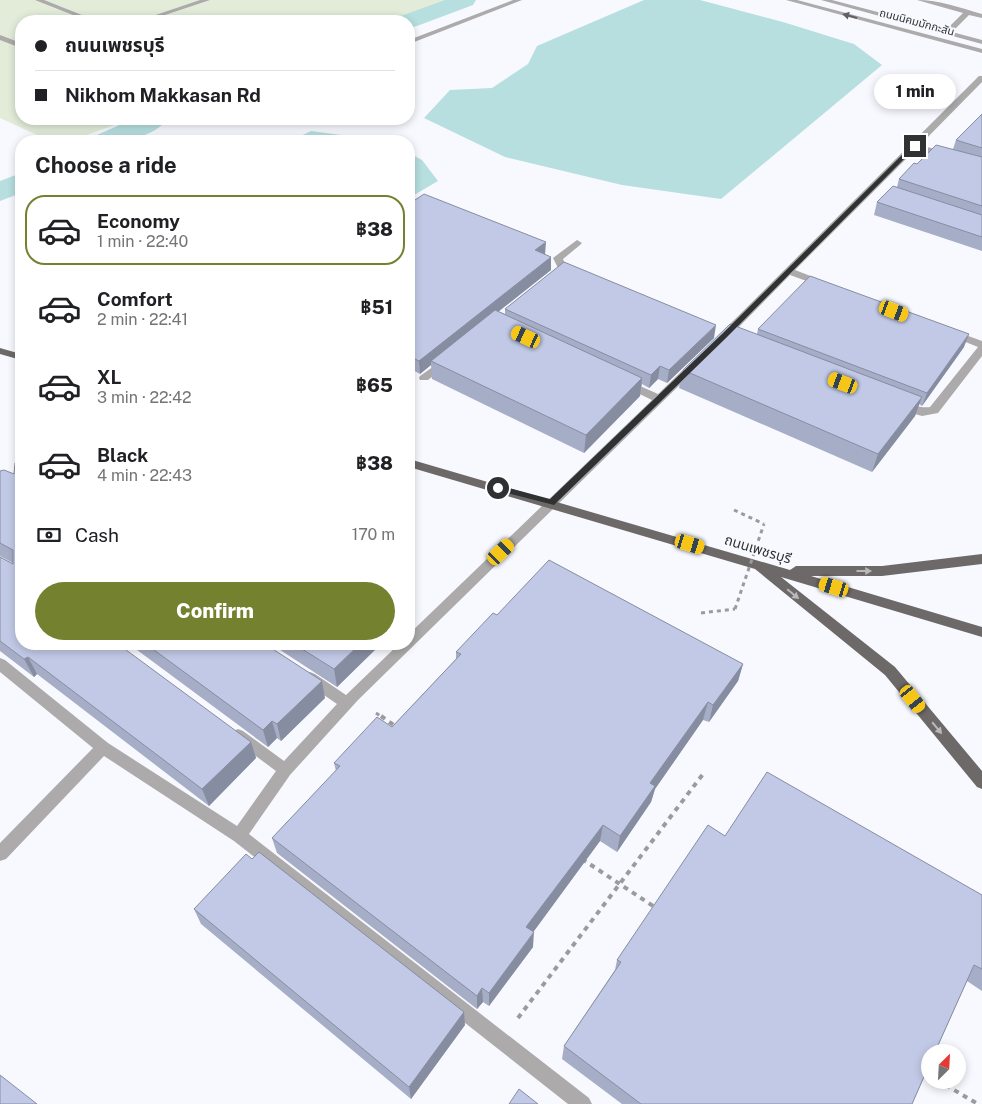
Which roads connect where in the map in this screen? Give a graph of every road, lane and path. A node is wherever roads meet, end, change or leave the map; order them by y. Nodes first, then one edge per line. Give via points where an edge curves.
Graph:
1 (38, 0) edge
2 (207, 0) edge
3 (520, 0) edge
4 (789, 0) edge
5 (824, 0) edge
6 (920, 0) edge
7 (968, 12) junction
8 (78, 15) edge
9 (161, 15) edge
10 (982, 16) edge
11 (947, 32) junction
12 (0, 37) edge
13 (415, 40) edge
14 (982, 42) edge
15 (15, 43) edge
16 (982, 51) edge
17 (982, 78) edge
18 (915, 146) junction
19 (957, 158) edge
20 (577, 243) dead end
21 (788, 270) junction
22 (562, 271) edge
23 (834, 288) edge
24 (945, 330) edge
25 (723, 337) edge
26 (982, 344) edge
27 (982, 349) edge
28 (0, 351) edge
29 (455, 353) edge
30 (15, 355) edge
31 (704, 355) edge
32 (424, 378) edge
33 (615, 378) edge
34 (658, 398) junction
35 (894, 403) edge
36 (415, 465) edge
37 (551, 503) junction
38 (734, 510) dead end
39 (982, 559) edge
40 (755, 563) junction
41 (781, 571) junction
42 (701, 613) dead end
43 (982, 632) edge
44 (415, 636) edge
45 (401, 650) edge
46 (0, 664) edge
47 (298, 671) edge
48 (350, 700) junction
49 (224, 724) edge
50 (402, 731) edge
51 (103, 748) junction
52 (285, 770) junction
53 (703, 774) dead end
54 (982, 782) edge
55 (239, 836) junction
56 (0, 854) edge
57 (578, 857) edge
58 (619, 885) junction
59 (661, 911) edge
60 (501, 1040) junction
61 (914, 1067) edge
62 (921, 1071) edge
63 (952, 1089) edge
64 (583, 1104) edge
65 (978, 1104) edge

1 - 8 street
2 - 9 street
3 - 13 street
16 -> 4 street, ถนนนิคมมักกะสัน
5 - 11 street, ถนนนิคมมักกะสัน
6 - 7 street
7 - 10 street
7 - 11 street
11 - 14 street, ถนนนิคมมักกะสัน
12 - 15 street
17 - 18 street
18 - 19 street
18 - 21 street via 876,190
20 - 22 street via 558,258
21 - 23 street
21 - 25 street
24 - 26 street
27 - 35 street via 934,410 922,412
28 - 30 main road
29 - 32 street
31 - 34 street
33 - 34 street
34 - 37 street
36 - 37 main road, ถนนเพชรบุรี
37 - 40 main road, ถนนเพชรบุรี
37 - 44 street
38 - 42 path, bridge via 764,524 735,609
41 -> 39 main road via 882,571
40 - 41 main road, ถนนเพชรบุรี
40 -> 54 main road via 890,671
41 - 43 main road, ถนนเพชรบุรี
45 - 48 street
46 - 51 street
47 - 48 street
48 - 50 path
48 - 52 street
49 - 52 street
51 - 55 street
51 - 56 street
52 - 55 street
53 - 58 path
55 - 60 street
57 - 58 path
58 - 59 path
58 - 60 path
60 - 64 street
61 - 62 path
63 - 65 path

